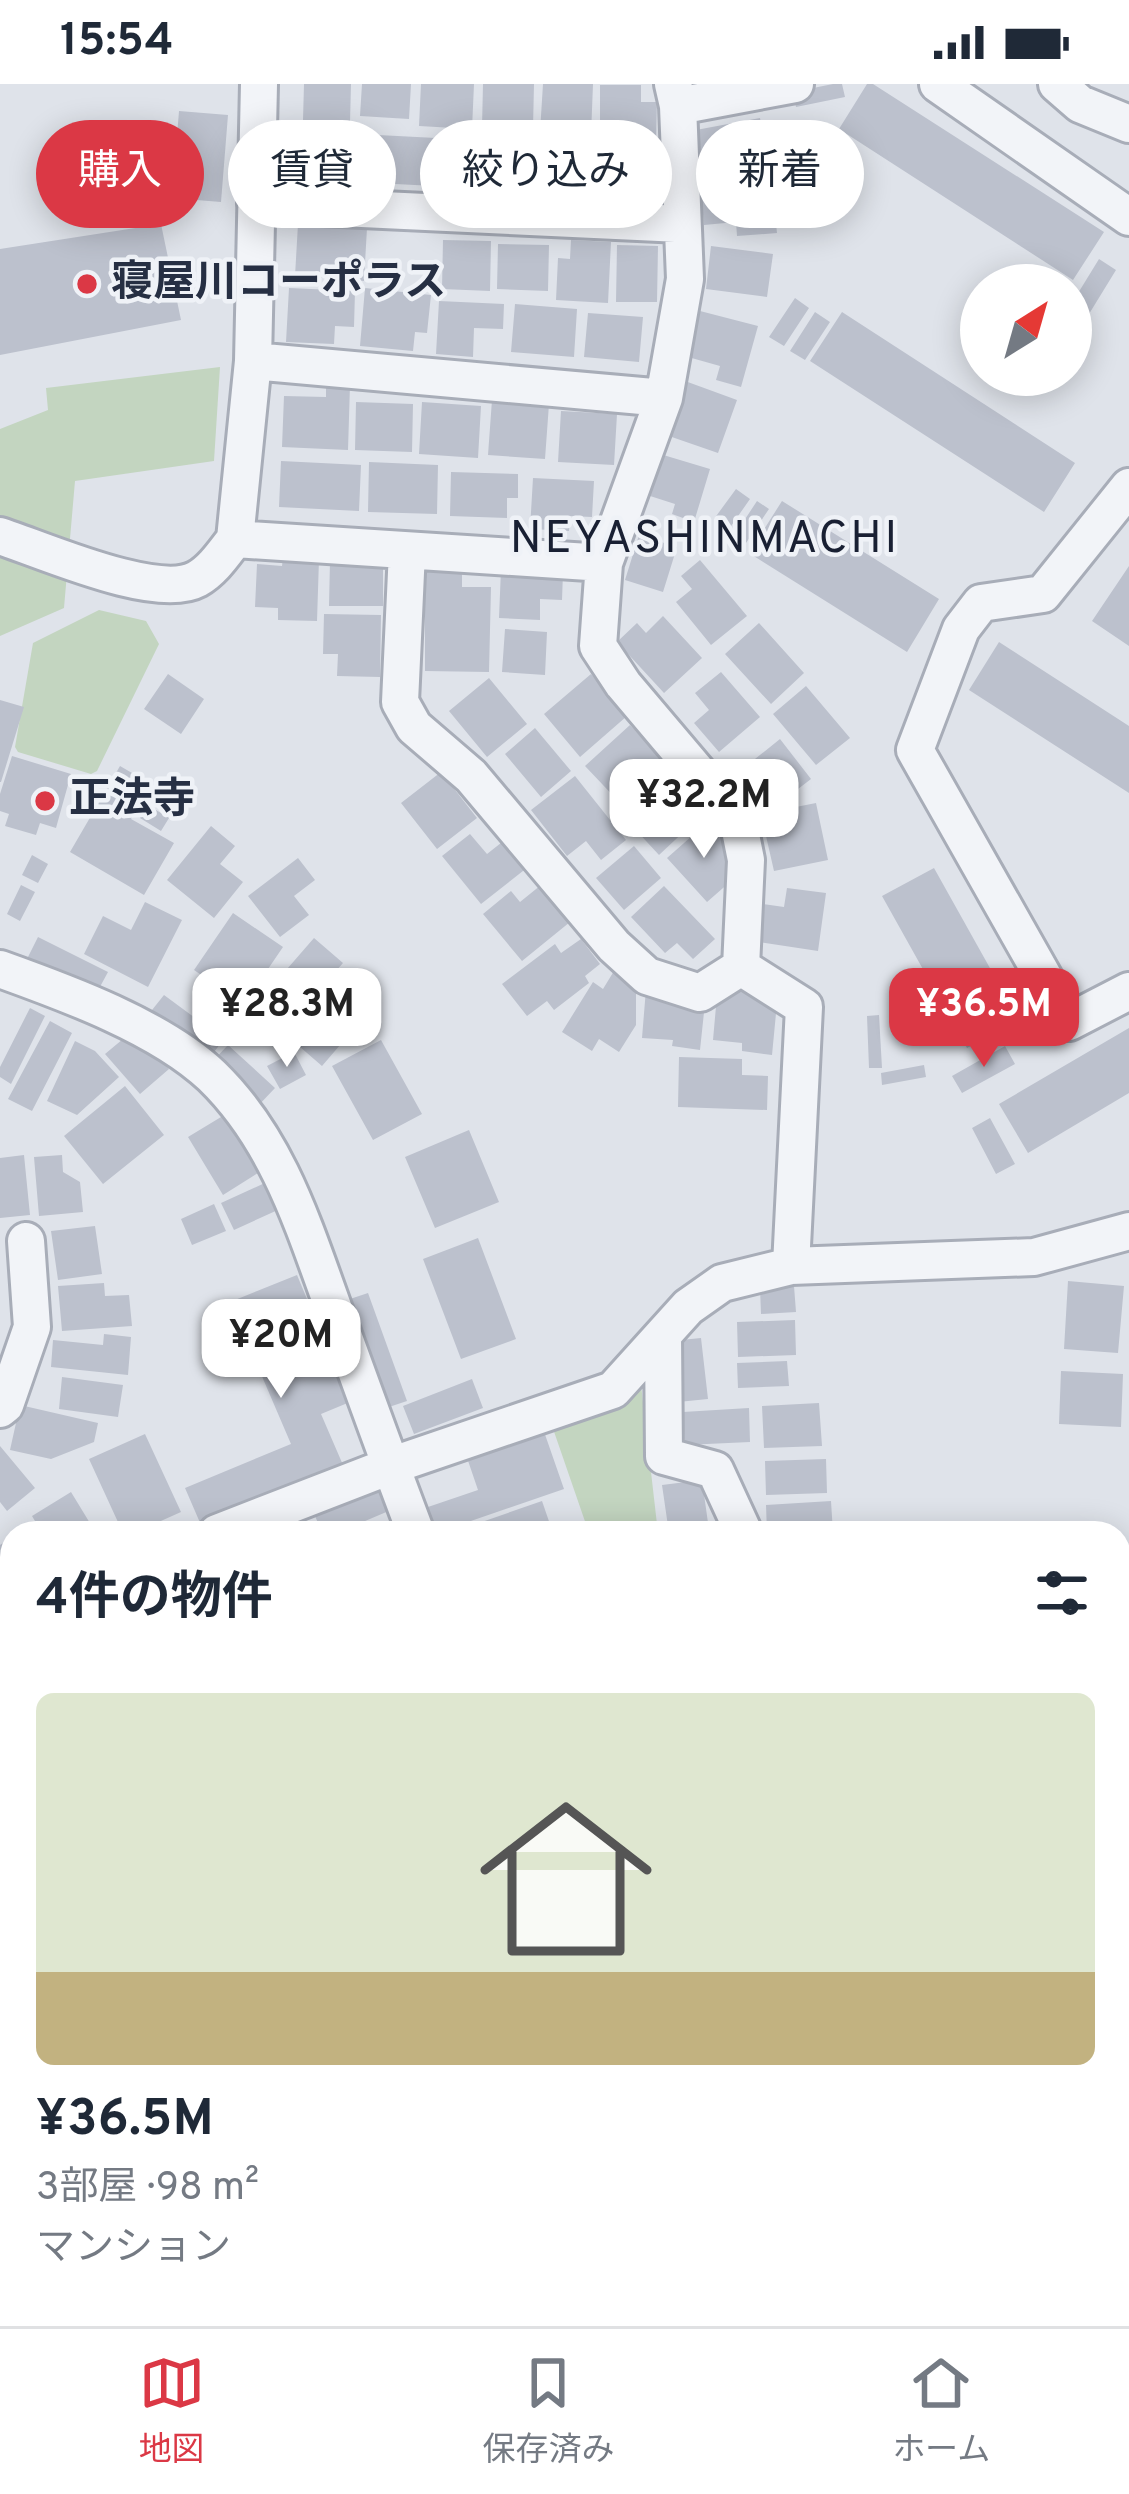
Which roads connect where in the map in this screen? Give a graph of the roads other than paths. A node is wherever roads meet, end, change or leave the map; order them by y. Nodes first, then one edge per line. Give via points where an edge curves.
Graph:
1 (259, 84) edge
2 (795, 84) edge
3 (938, 84) edge
4 (1057, 84) edge
5 (675, 95) edge
6 (258, 120) edge
7 (1129, 124) edge
8 (396, 211) edge
9 (1129, 217) edge
10 (681, 224) junction
11 (256, 228) edge
12 (253, 361) junction
13 (664, 398) junction
14 (1129, 487) edge
15 (0, 536) edge
16 (235, 539) junction
17 (407, 551) junction
18 (604, 563) junction
19 (741, 967) junction
20 (0, 969) edge
21 (1129, 991) edge
22 (1129, 1231) edge
23 (26, 1240) dead end
24 (791, 1266) junction
25 (663, 1336) junction
26 (12, 1352) edge
27 (0, 1409) edge
28 (390, 1466) junction
29 (248, 1521) edge
30 (411, 1521) edge
31 (739, 1521) edge

1 - 6 street
2 - 5 street
3 - 9 street
4 - 7 street via 1080,104
5 - 10 street
8 - 10 street
10 - 13 street via 685,279
11 - 12 street
12 - 13 street
12 - 16 street
13 - 18 street
14 - 21 street via 1043,594 981,603 961,628 915,750 1070,1022
15 - 16 street via 163,586 194,581
16 - 17 street
17 - 18 street
17 - 19 street via 400,702 414,727 471,776 646,976 700,993
18 - 19 street via 598,646 738,820 746,860
19 - 24 street via 804,1006
20 - 28 street via 139,1027 208,1072 244,1110 298,1211
22 - 24 street via 1034,1258
23 - 26 street via 32,1327
24 - 25 street via 722,1283
25 - 28 street via 614,1390
25 - 31 street via 664,1456 715,1470
26 - 27 street
28 - 29 street
28 - 30 street

